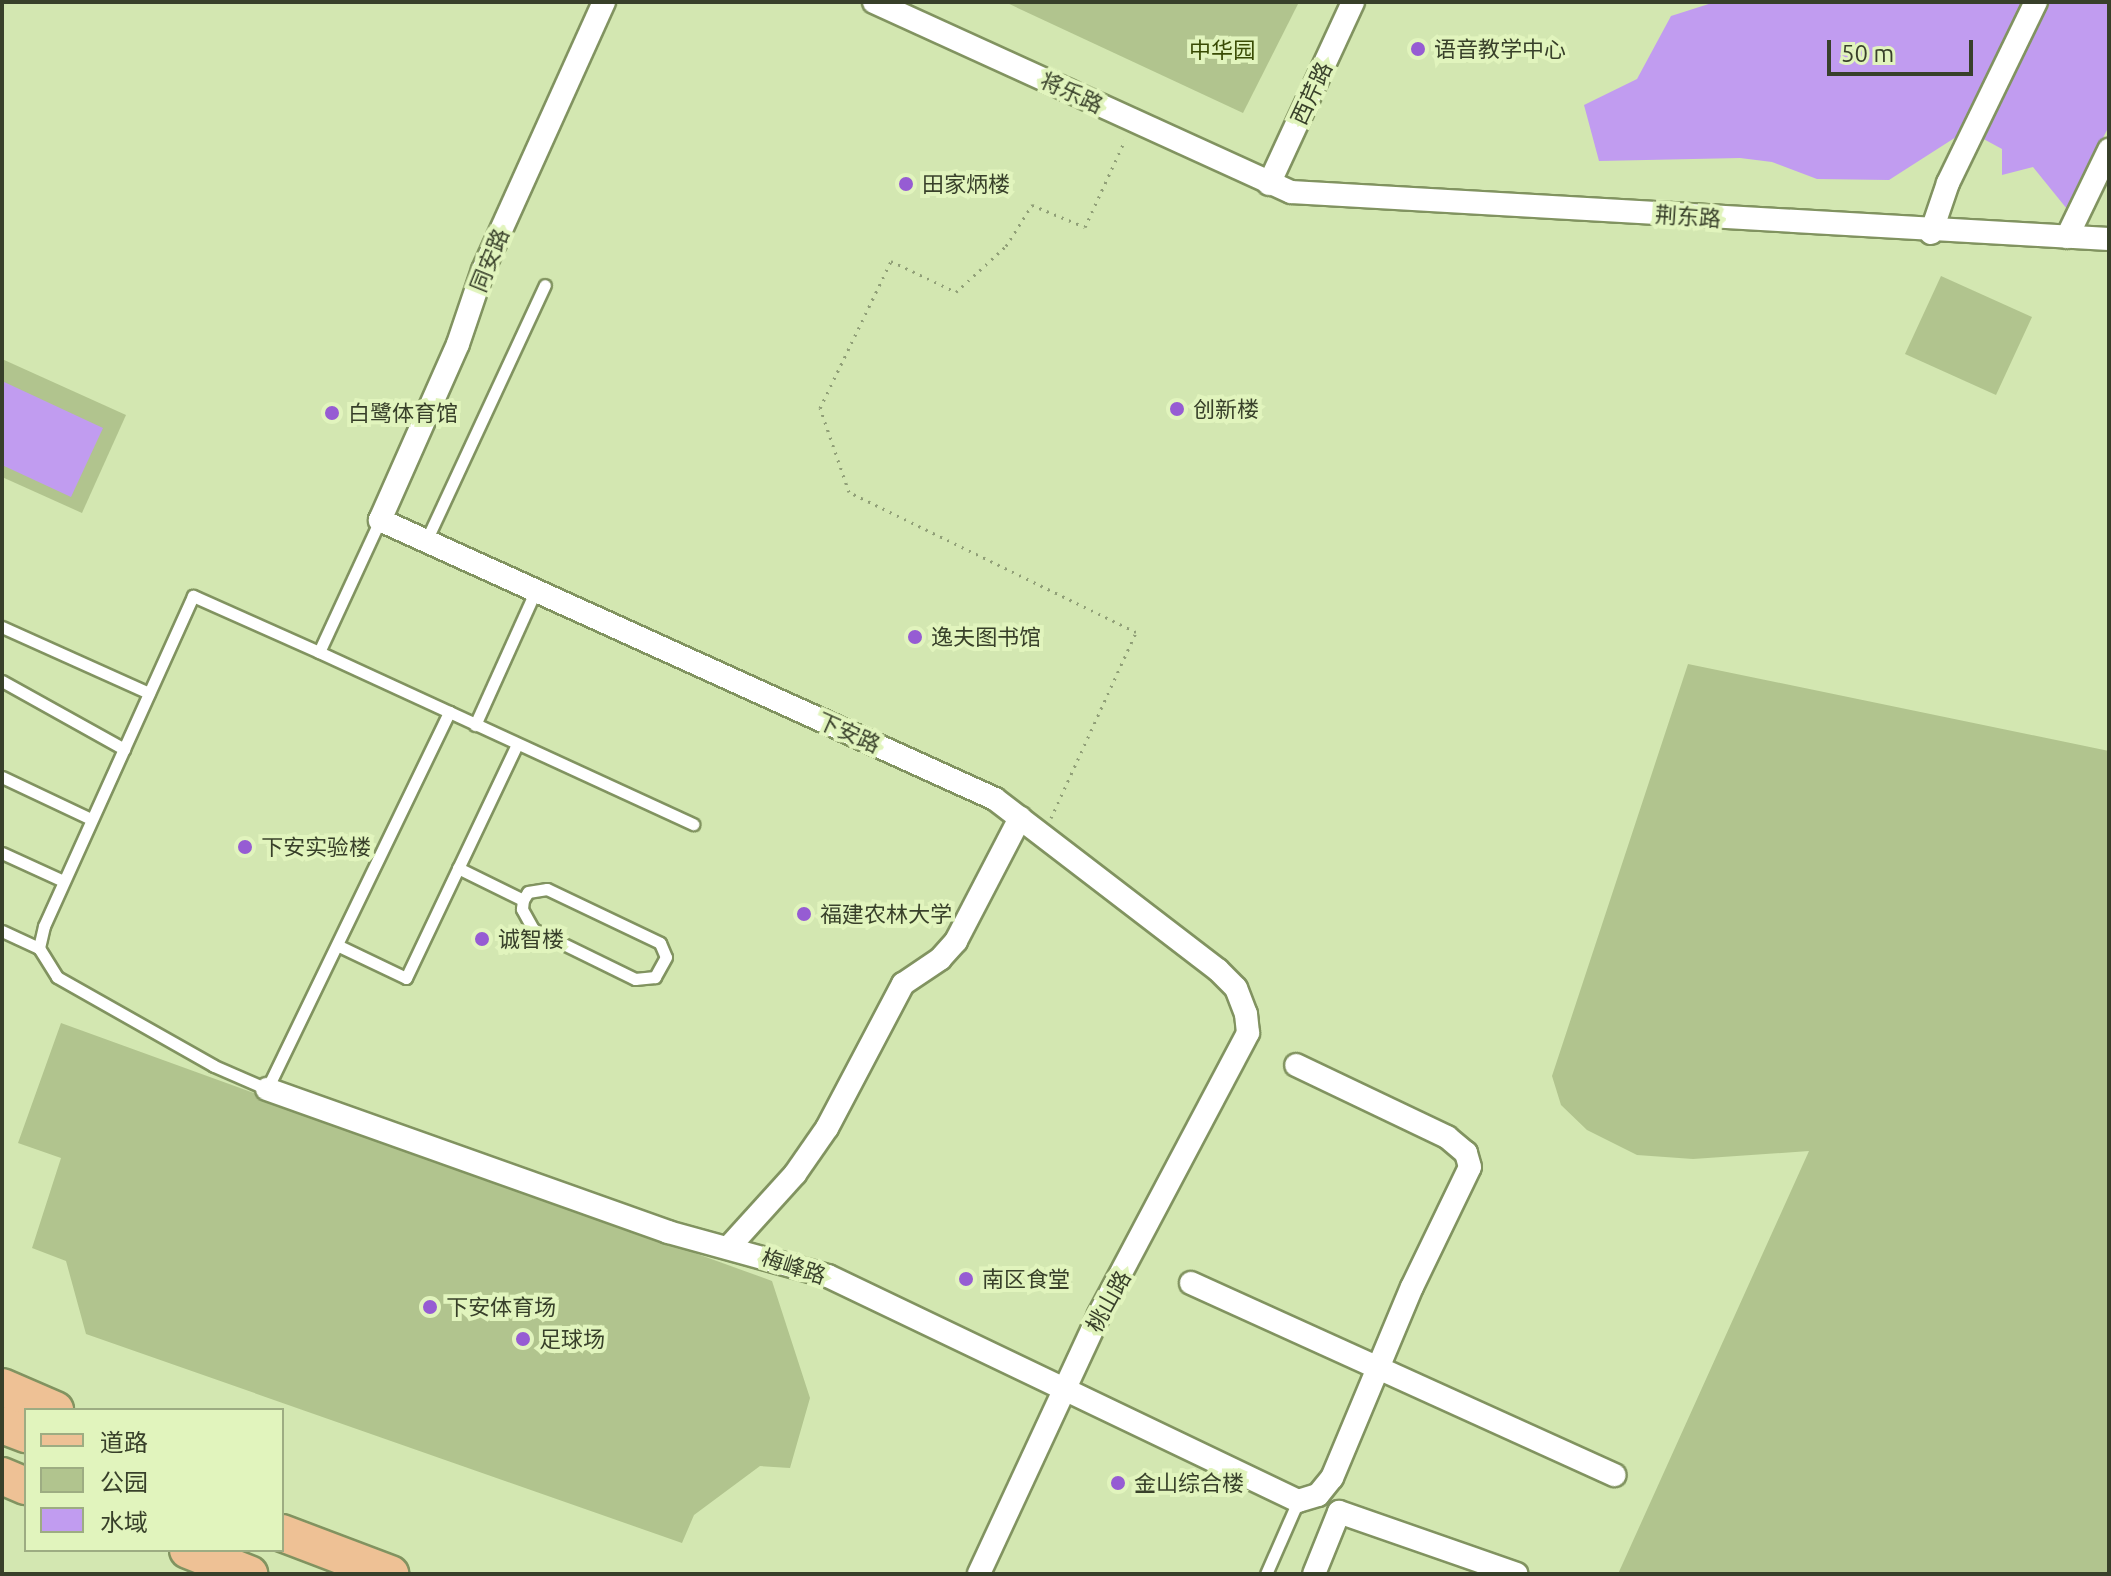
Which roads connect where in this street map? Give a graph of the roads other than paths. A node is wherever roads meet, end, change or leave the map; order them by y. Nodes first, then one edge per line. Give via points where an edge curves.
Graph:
1 (604, 2) edge
2 (874, 2) edge
3 (1353, 2) edge
4 (2036, 2) edge
5 (2109, 150) edge
6 (1269, 184) junction
7 (1931, 233) junction
8 (2067, 237) junction
9 (2109, 239) edge
10 (545, 285) dead end
11 (380, 520) junction
12 (426, 541) junction
13 (536, 590) junction
14 (2, 627) edge
15 (319, 652) junction
16 (2, 681) edge
17 (149, 693) junction
18 (449, 712) junction
19 (475, 725) junction
20 (517, 744) junction
21 (124, 749) junction
22 (2, 777) edge
23 (1020, 818) junction
24 (91, 819) junction
25 (693, 824) dead end
26 (2, 853) edge
27 (458, 868) junction
28 (61, 880) junction
29 (523, 900) junction
30 (2, 931) edge
31 (339, 946) junction
32 (39, 948) junction
33 (1248, 1033) joint
34 (1296, 1065) dead end
35 (267, 1089) junction
36 (728, 1248) junction
37 (1191, 1283) dead end
38 (1378, 1368) junction
39 (2, 1387) edge
40 (1062, 1391) junction
41 (50, 1408) edge
42 (2, 1425) edge
43 (24, 1433) edge
44 (1615, 1475) dead end
45 (2, 1476) edge
46 (24, 1485) edge
47 (1298, 1501) junction
48 (284, 1534) edge
49 (193, 1552) edge
50 (249, 1574) edge
51 (390, 1574) edge
52 (979, 1574) edge
53 (1266, 1574) edge
54 (1314, 1574) edge
55 (1517, 1574) edge

1 - 11 street, 同安路 via 483,270 458,344
2 - 6 street, 将乐路
3 - 6 street, 西芹路
4 - 7 street via 1948,183
5 - 8 street
6 - 7 street, 荆东路 via 1291,192
7 - 8 street, 荆东路
8 - 9 street, 荆东路
10 - 12 lane
11 - 12 street, 下安路
11 - 15 lane
12 - 13 street, 下安路
13 - 19 lane
13 - 23 street, 下安路 via 995,799
14 - 17 lane
15 - 17 lane via 193,596
15 - 18 lane
16 - 21 lane
17 - 21 lane
18 - 19 lane
18 - 31 lane
19 - 20 lane
20 - 25 lane
20 - 27 lane
21 - 24 lane
22 - 24 lane
23 - 33 street, 下安路 via 1229,979 1246,1014
23 - 36 street via 956,941 903,984 850,1091 812,1151
24 - 28 lane
26 - 28 lane
27 - 29 lane
27 - 31 lane via 406,978
28 - 32 lane
29 - 29 lane via 527,921 543,937 635,979 655,977 666,957 652,937 559,893 537,889
30 - 32 lane
31 - 35 lane
32 - 35 lane via 57,977 99,1005 168,1044
33 - 40 street, 桃山路
34 - 38 street via 1447,1137 1469,1161 1466,1182 1425,1258
35 - 36 street, 梅峰路 via 668,1232
36 - 40 street, 梅峰路 via 828,1276
37 - 38 street
38 - 44 street
38 - 47 street via 1332,1478 1318,1495
39 - 41 main road
40 - 47 street, 梅峰路
40 - 52 street, 桃山路
42 - 43 main road
45 - 46 main road
47 - 53 lane
48 - 51 main road
49 - 50 main road
54 - 55 street via 1339,1512

